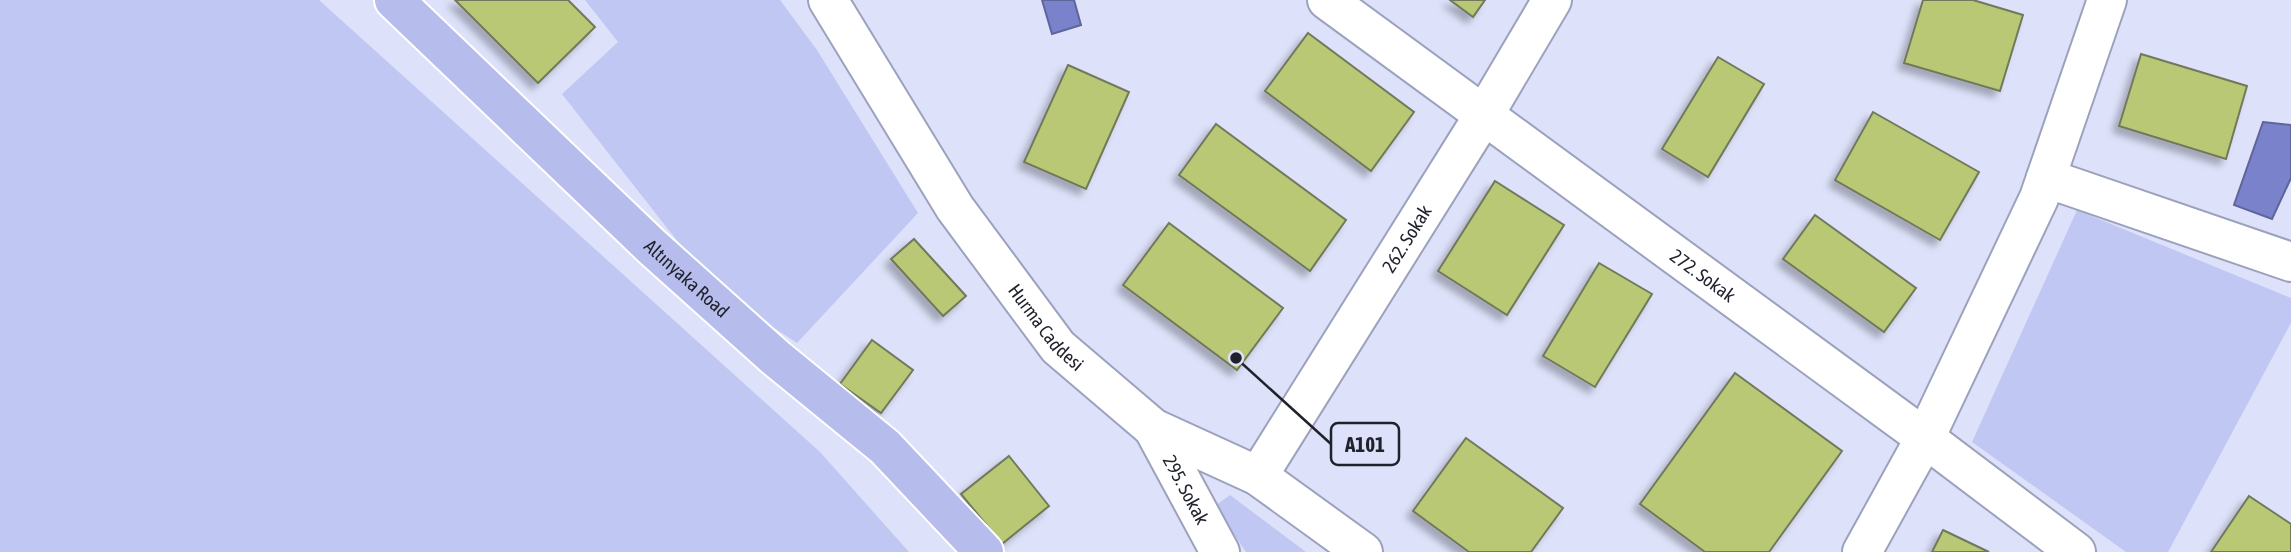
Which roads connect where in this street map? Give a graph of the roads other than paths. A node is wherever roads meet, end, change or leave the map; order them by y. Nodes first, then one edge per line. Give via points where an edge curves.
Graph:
1 (394, 0) edge
2 (828, 0) edge
3 (1327, 0) edge
4 (1552, 0) edge
5 (2107, 0) edge
6 (1484, 115) junction
7 (2046, 178) junction
8 (2291, 262) edge
9 (1153, 428) junction
10 (1925, 438) junction
11 (1258, 476) junction
12 (984, 552) edge
13 (1220, 552) edge
14 (1363, 552) edge
15 (1862, 552) edge
16 (2076, 552) edge

1 - 12 main road, Altınyaka Road via 651,246 776,358 885,447
2 - 9 street, Hurma Caddesi via 955,208 1058,346
3 - 6 street, 272. Sokak
4 - 6 street, 262. Sokak
5 - 7 street
6 - 10 street, 272. Sokak
6 - 11 street, 262. Sokak
7 - 8 street
7 - 10 street
9 - 11 street, Hurma Caddesi
9 - 13 street, 295. Sokak
10 - 15 street
10 - 16 street, 272. Sokak
11 - 14 street, Hurma Caddesi

